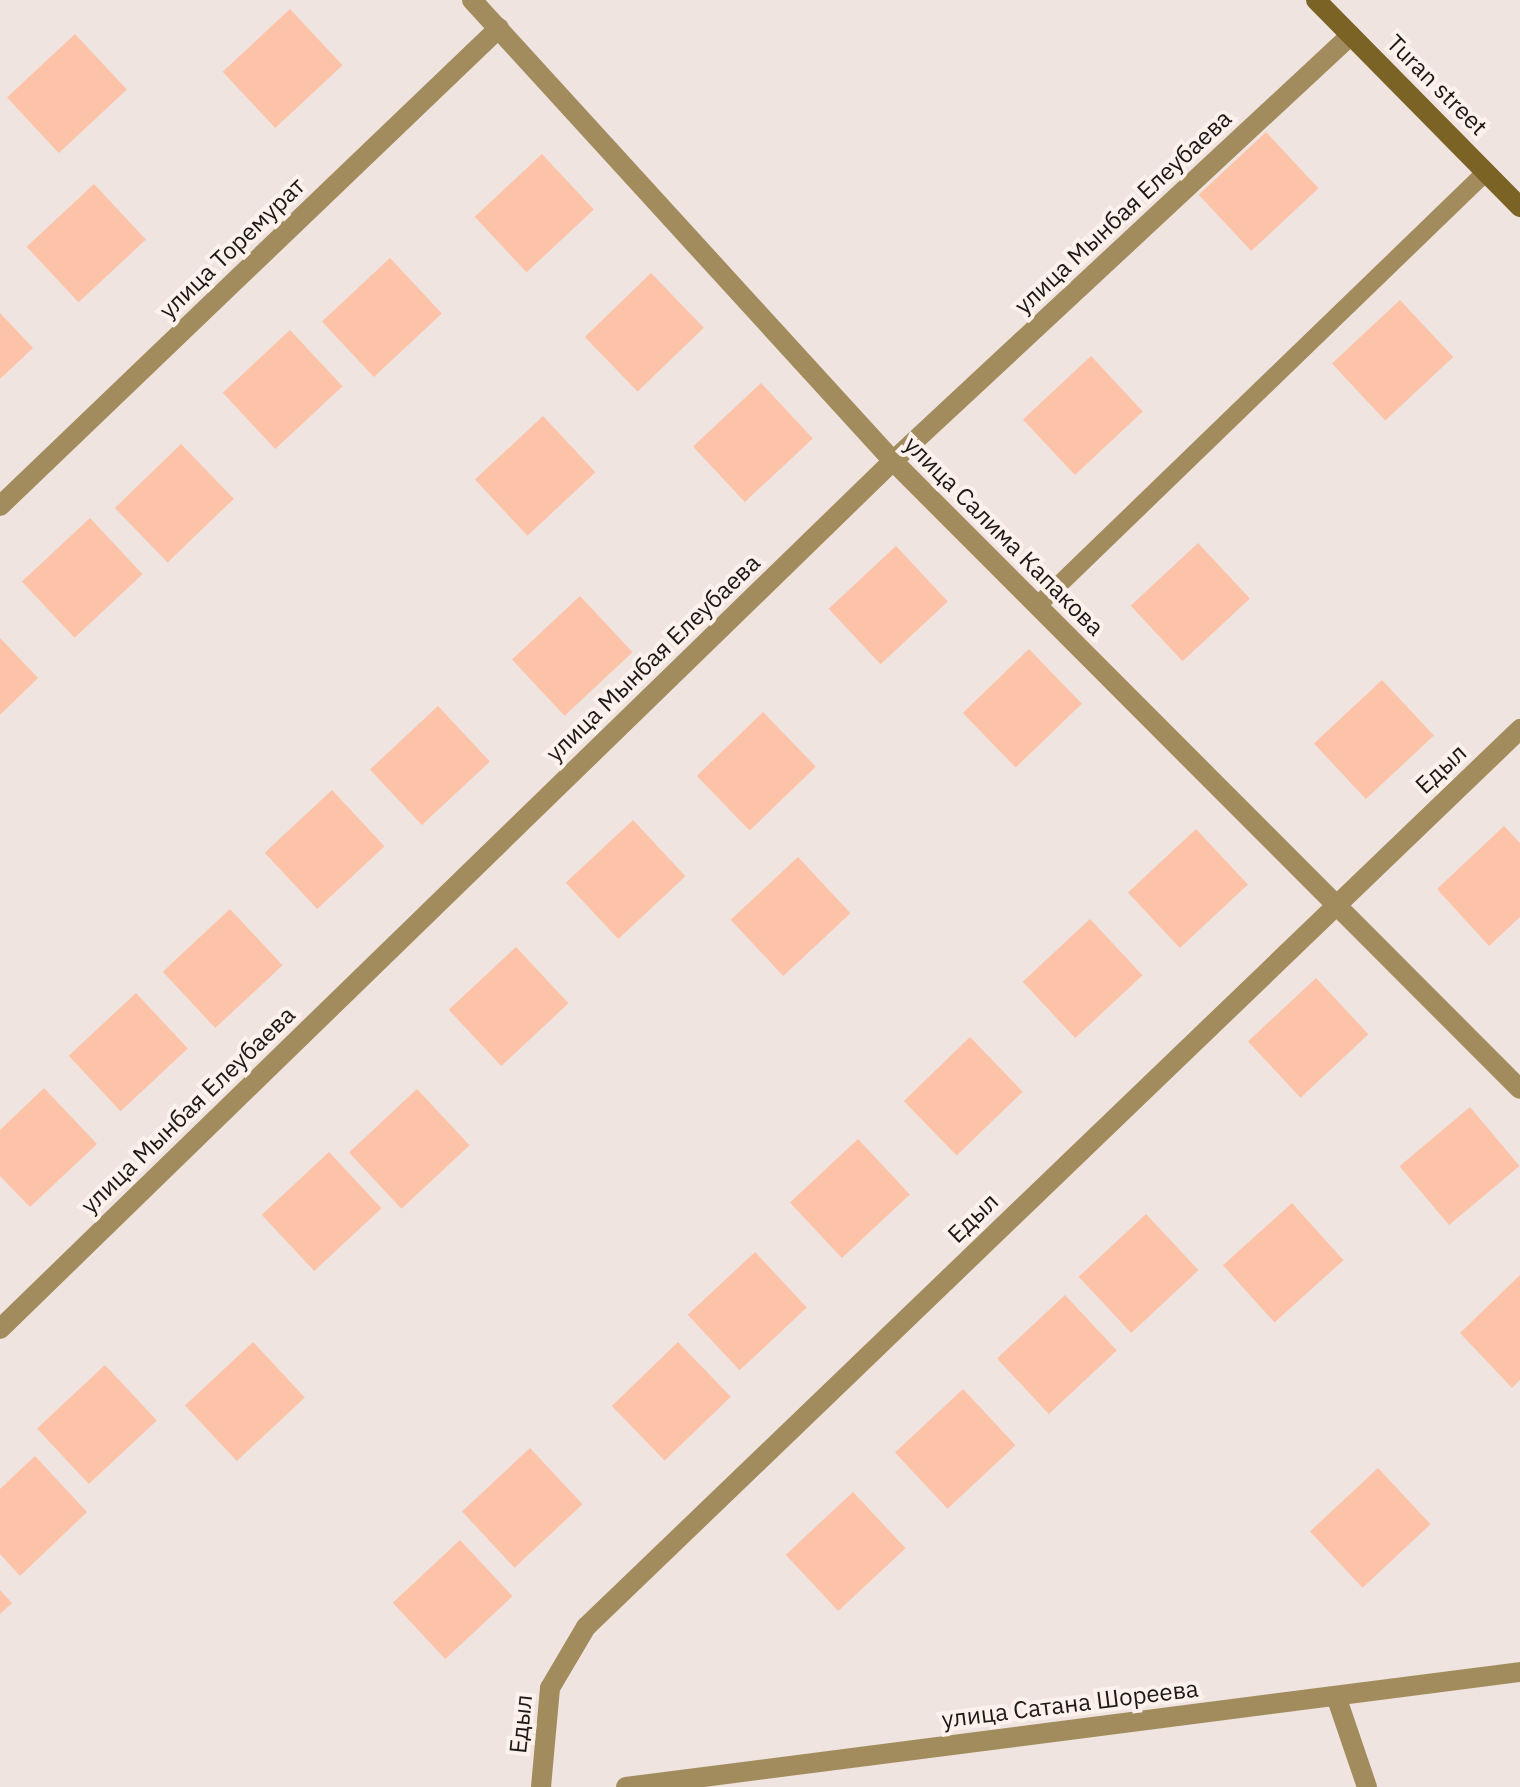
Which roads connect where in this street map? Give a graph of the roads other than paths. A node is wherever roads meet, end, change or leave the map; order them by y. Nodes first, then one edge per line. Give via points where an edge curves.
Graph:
1 (472, 0) edge
2 (1316, 0) edge
3 (499, 28) junction
4 (1351, 35) junction
5 (1486, 172) junction
6 (1520, 207) edge
7 (893, 461) junction
8 (0, 506) edge
9 (1037, 606) junction
10 (1520, 729) edge
11 (1335, 904) junction
12 (1520, 1089) edge
13 (0, 1329) edge
14 (1520, 1672) edge
15 (1336, 1696) junction
16 (541, 1787) edge
17 (626, 1787) edge
18 (1367, 1787) edge

1 - 3 street, улица Салима Капакова
2 - 4 street, Turan street
3 - 7 street, улица Салима Капакова
3 - 8 street, улица Торемурат
4 - 5 street, Turan street
4 - 7 street, улица Мынбая Елеубаева
5 - 6 street, Turan street
5 - 9 lane
7 - 9 street, улица Салима Капакова
7 - 13 street, улица Мынбая Елеубаева
9 - 11 street, улица Салима Капакова
10 - 11 street, Едыл
11 - 12 street, улица Салима Капакова
11 - 16 street, Едыл via 586,1627 550,1688
14 - 15 street, улица Сатана Шореева
15 - 17 street, улица Сатана Шореева
15 - 18 street

